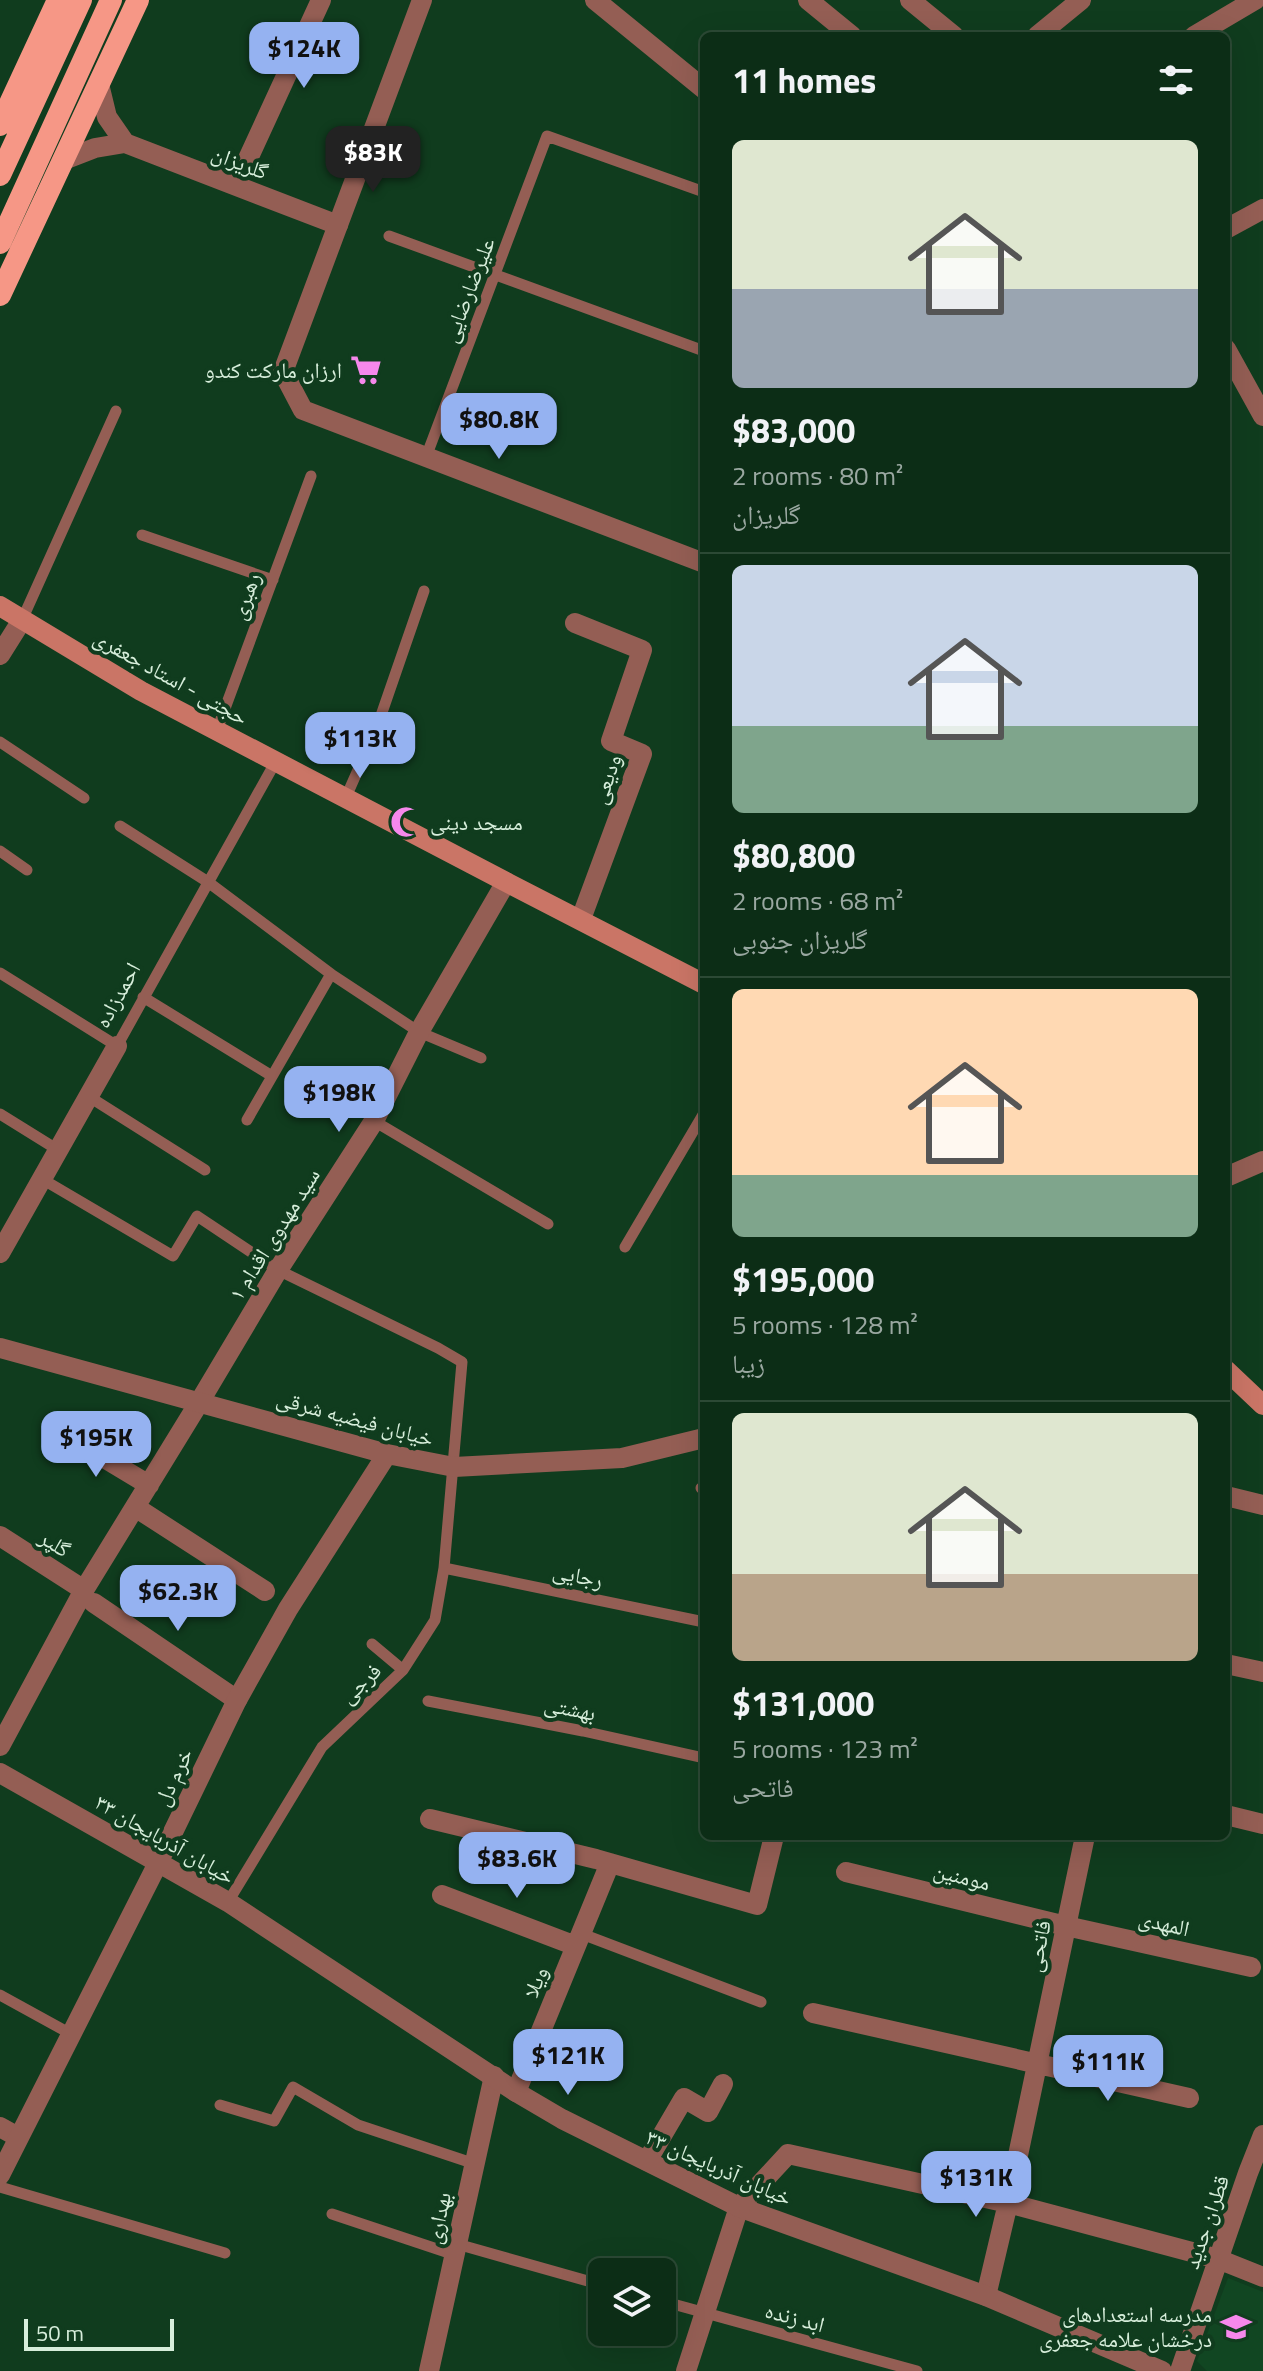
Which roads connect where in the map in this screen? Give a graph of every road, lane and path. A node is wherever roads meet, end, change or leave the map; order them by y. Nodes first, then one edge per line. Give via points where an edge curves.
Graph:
1 (58, 0) edge
2 (81, 0) edge
3 (111, 0) edge
4 (138, 0) edge
5 (321, 0) edge
6 (422, 0) edge
7 (595, 0) edge
8 (808, 0) edge
9 (910, 0) edge
10 (1081, 0) edge
11 (1255, 0) edge
12 (847, 32) edge
13 (949, 32) edge
14 (1042, 32) edge
15 (1201, 32) edge
16 (99, 84) junction
17 (700, 86) edge
18 (0, 125) edge
19 (125, 143) junction
20 (64, 160) junction
21 (247, 161) dead end
22 (0, 175) edge
23 (700, 191) edge
24 (1263, 209) edge
25 (338, 225) junction
26 (1230, 227) edge
27 (389, 236) dead end
28 (0, 243) edge
29 (495, 275) junction
30 (0, 295) edge
31 (700, 350) edge
32 (1230, 356) edge
33 (116, 411) dead end
34 (1263, 416) edge
35 (426, 457) junction
36 (311, 476) dead end
37 (142, 535) dead end
38 (700, 561) edge
39 (273, 580) junction
40 (424, 591) dead end
41 (0, 606) edge
42 (22, 620) junction
43 (575, 623) dead end
44 (0, 655) edge
45 (217, 730) junction
46 (0, 742) edge
47 (276, 761) junction
48 (346, 797) junction
49 (84, 798) dead end
50 (120, 826) dead end
51 (0, 851) edge
52 (27, 870) dead end
53 (208, 882) junction
54 (506, 882) junction
55 (581, 919) junction
56 (0, 973) edge
57 (331, 974) junction
58 (700, 982) edge
59 (143, 997) junction
60 (419, 1032) junction
61 (117, 1046) junction
62 (481, 1058) dead end
63 (272, 1076) junction
64 (88, 1096) junction
65 (0, 1114) edge
66 (247, 1120) dead end
67 (700, 1120) edge
68 (374, 1121) junction
69 (58, 1150) junction
70 (1263, 1161) edge
71 (205, 1170) dead end
72 (1230, 1175) edge
73 (42, 1179) junction
74 (548, 1224) dead end
75 (625, 1247) dead end
76 (0, 1253) edge
77 (278, 1270) junction
78 (0, 1348) edge
79 (1230, 1374) edge
80 (200, 1401) junction
81 (1263, 1405) edge
82 (66, 1435) dead end
83 (700, 1439) edge
84 (387, 1454) junction
85 (454, 1467) junction
86 (149, 1485) junction
87 (1230, 1497) edge
88 (1263, 1505) edge
89 (135, 1507) junction
90 (0, 1536) edge
91 (444, 1568) junction
92 (265, 1591) dead end
93 (89, 1596) junction
94 (700, 1621) edge
95 (372, 1644) dead end
96 (1230, 1665) edge
97 (403, 1670) junction
98 (1263, 1672) edge
99 (237, 1700) junction
100 (428, 1701) dead end
101 (0, 1746) edge
102 (700, 1757) edge
103 (0, 1773) edge
104 (1230, 1816) edge
105 (430, 1819) dead end
106 (1263, 1824) edge
107 (773, 1840) edge
108 (1084, 1840) edge
109 (158, 1863) junction
110 (610, 1863) junction
111 (846, 1872) dead end
112 (442, 1895) dead end
113 (228, 1902) junction
114 (1066, 1926) junction
115 (579, 1940) junction
116 (1251, 1967) dead end
117 (0, 1995) edge
118 (761, 2002) dead end
119 (813, 2013) dead end
120 (71, 2034) junction
121 (1037, 2065) junction
122 (494, 2076) junction
123 (723, 2084) dead end
124 (516, 2092) junction
125 (1189, 2098) dead end
126 (220, 2105) dead end
127 (9, 2132) edge
128 (1263, 2135) edge
129 (647, 2161) junction
130 (475, 2164) junction
131 (0, 2175) edge
132 (1255, 2176) edge
133 (0, 2187) edge
134 (1008, 2203) junction
135 (739, 2207) junction
136 (332, 2214) dead end
137 (456, 2250) junction
138 (225, 2253) dead end
139 (1218, 2259) junction
140 (1263, 2277) edge
141 (588, 2282) edge
142 (986, 2296) junction
143 (676, 2305) edge
144 (705, 2313) junction
145 (429, 2371) edge
146 (686, 2371) edge
147 (917, 2371) edge
148 (1162, 2371) edge
149 (1180, 2371) edge

1 - 18 highway
2 - 22 highway
3 - 28 highway
4 - 16 highway
5 - 21 street
6 - 25 street
7 - 17 street
8 - 12 street
9 - 13 street
10 - 14 street
11 - 15 street
16 - 19 street via 107,117
16 - 20 highway
19 - 20 street
19 - 25 street, گلریزان
20 - 30 highway
23 - 29 lane, علیرضارضایی via 547,136
24 - 26 street
25 - 35 street via 283,372 303,410
27 - 29 lane
29 - 31 lane
29 - 35 lane, علیرضارضایی
32 - 34 street
33 - 42 lane
35 - 38 street
36 - 39 lane, رهبری
37 - 39 lane
39 - 45 lane, رهبری
40 - 48 lane via 377,727
41 - 42 main road, حجتی - استاد جعفری
42 - 44 street
42 - 45 main road, حجتی - استاد جعفری
43 - 55 street, ودیعی via 642,650 611,741 642,754
45 - 47 main road, حجتی - استاد جعفری
46 - 49 lane
47 - 48 main road, حجتی - استاد جعفری
47 - 53 lane, احمدزاده
48 - 54 main road, حجتی - استاد جعفری
50 - 53 lane
51 - 52 lane
53 - 57 lane
53 - 59 lane, احمدزاده
54 - 55 main road, حجتی - استاد جعفری
54 - 60 street, سید مهدوی اقدام ۱
55 - 58 main road, حجتی - استاد جعفری
56 - 61 lane
57 - 60 lane
57 - 63 lane
59 - 61 lane, احمدزاده
59 - 63 lane
60 - 62 lane
60 - 68 street, سید مهدوی اقدام ۱
61 - 64 street, احمدزاده
63 - 66 lane
64 - 69 street, احمدزاده
64 - 71 lane
65 - 69 lane
67 - 75 lane
68 - 74 lane
68 - 77 street, سید مهدوی اقدام ۱
69 - 73 street, احمدزاده
70 - 72 street
73 - 76 street, احمدزاده
73 - 77 lane via 173,1256 197,1216
77 - 80 street, سید مهدوی اقدام ۱
77 - 85 lane, فرجی via 462,1362
78 - 80 street, خیابان فیضیه شرقی
79 - 81 main road
80 - 84 street, خیابان فیضیه شرقی
80 - 86 street, سید مهدوی اقدام ۱
82 - 86 street
83 - 85 street, خیابان فیضیه شرقی via 622,1458
84 - 85 street, خیابان فیضیه شرقی
84 - 99 street, خرم دل
85 - 91 lane, فرجی
86 - 89 street, سید مهدوی اقدام ۱
87 - 88 street
89 - 92 street
89 - 93 street, سید مهدوی اقدام ۱
90 - 93 street, گلپر
91 - 94 lane, رجایی
91 - 97 lane, فرجی via 435,1620
93 - 99 street, گلپر
93 - 101 street, سید مهدوی اقدام ۱
95 - 97 lane
96 - 98 street
97 - 113 lane, فرجی via 322,1747
99 - 109 street, خرم دل
100 - 102 lane, بهشتی
103 - 109 street, خیابان آذربایجان ۳۳
104 - 106 street
105 - 110 street
107 - 110 street via 757,1905
108 - 114 street, فاتحی
109 - 113 street, خیابان آذربایجان ۳۳
109 - 120 street, خرم دل
110 - 115 street, ویلا
111 - 114 street, مومنین
112 - 115 street
113 - 122 street, خیابان آذربایجان ۳۳
114 - 116 street, المهدی
114 - 121 street, فاتحی
115 - 118 lane
115 - 124 street, ویلا
117 - 120 lane
119 - 121 street
120 - 127 street, خرم دل
121 - 125 street
121 - 134 street, فاتحی
122 - 124 street, خیابان آذربایجان ۳۳
122 - 130 street, بهداری
123 - 129 street via 708,2112 684,2098
124 - 129 street, خیابان آذربایجان ۳۳
126 - 130 lane via 274,2121 293,2087 358,2125
127 - 131 street, خرم دل
128 - 132 street, قطران جدید
129 - 135 street, خیابان آذربایجان ۳۳
130 - 137 street, بهداری
132 - 139 street, قطران جدید
133 - 138 lane
134 - 135 street via 788,2154
134 - 139 street
134 - 142 street, فاتحی
135 - 142 street, خیابان آذربایجان ۳۳
135 - 144 street
136 - 137 lane
137 - 141 lane
137 - 145 street, بهداری
139 - 140 street
139 - 149 street, قطران جدید
142 - 148 street, خیابان آذربایجان ۳۳
143 - 144 lane, ابد زنده
144 - 146 street
144 - 147 lane, ابد زنده

